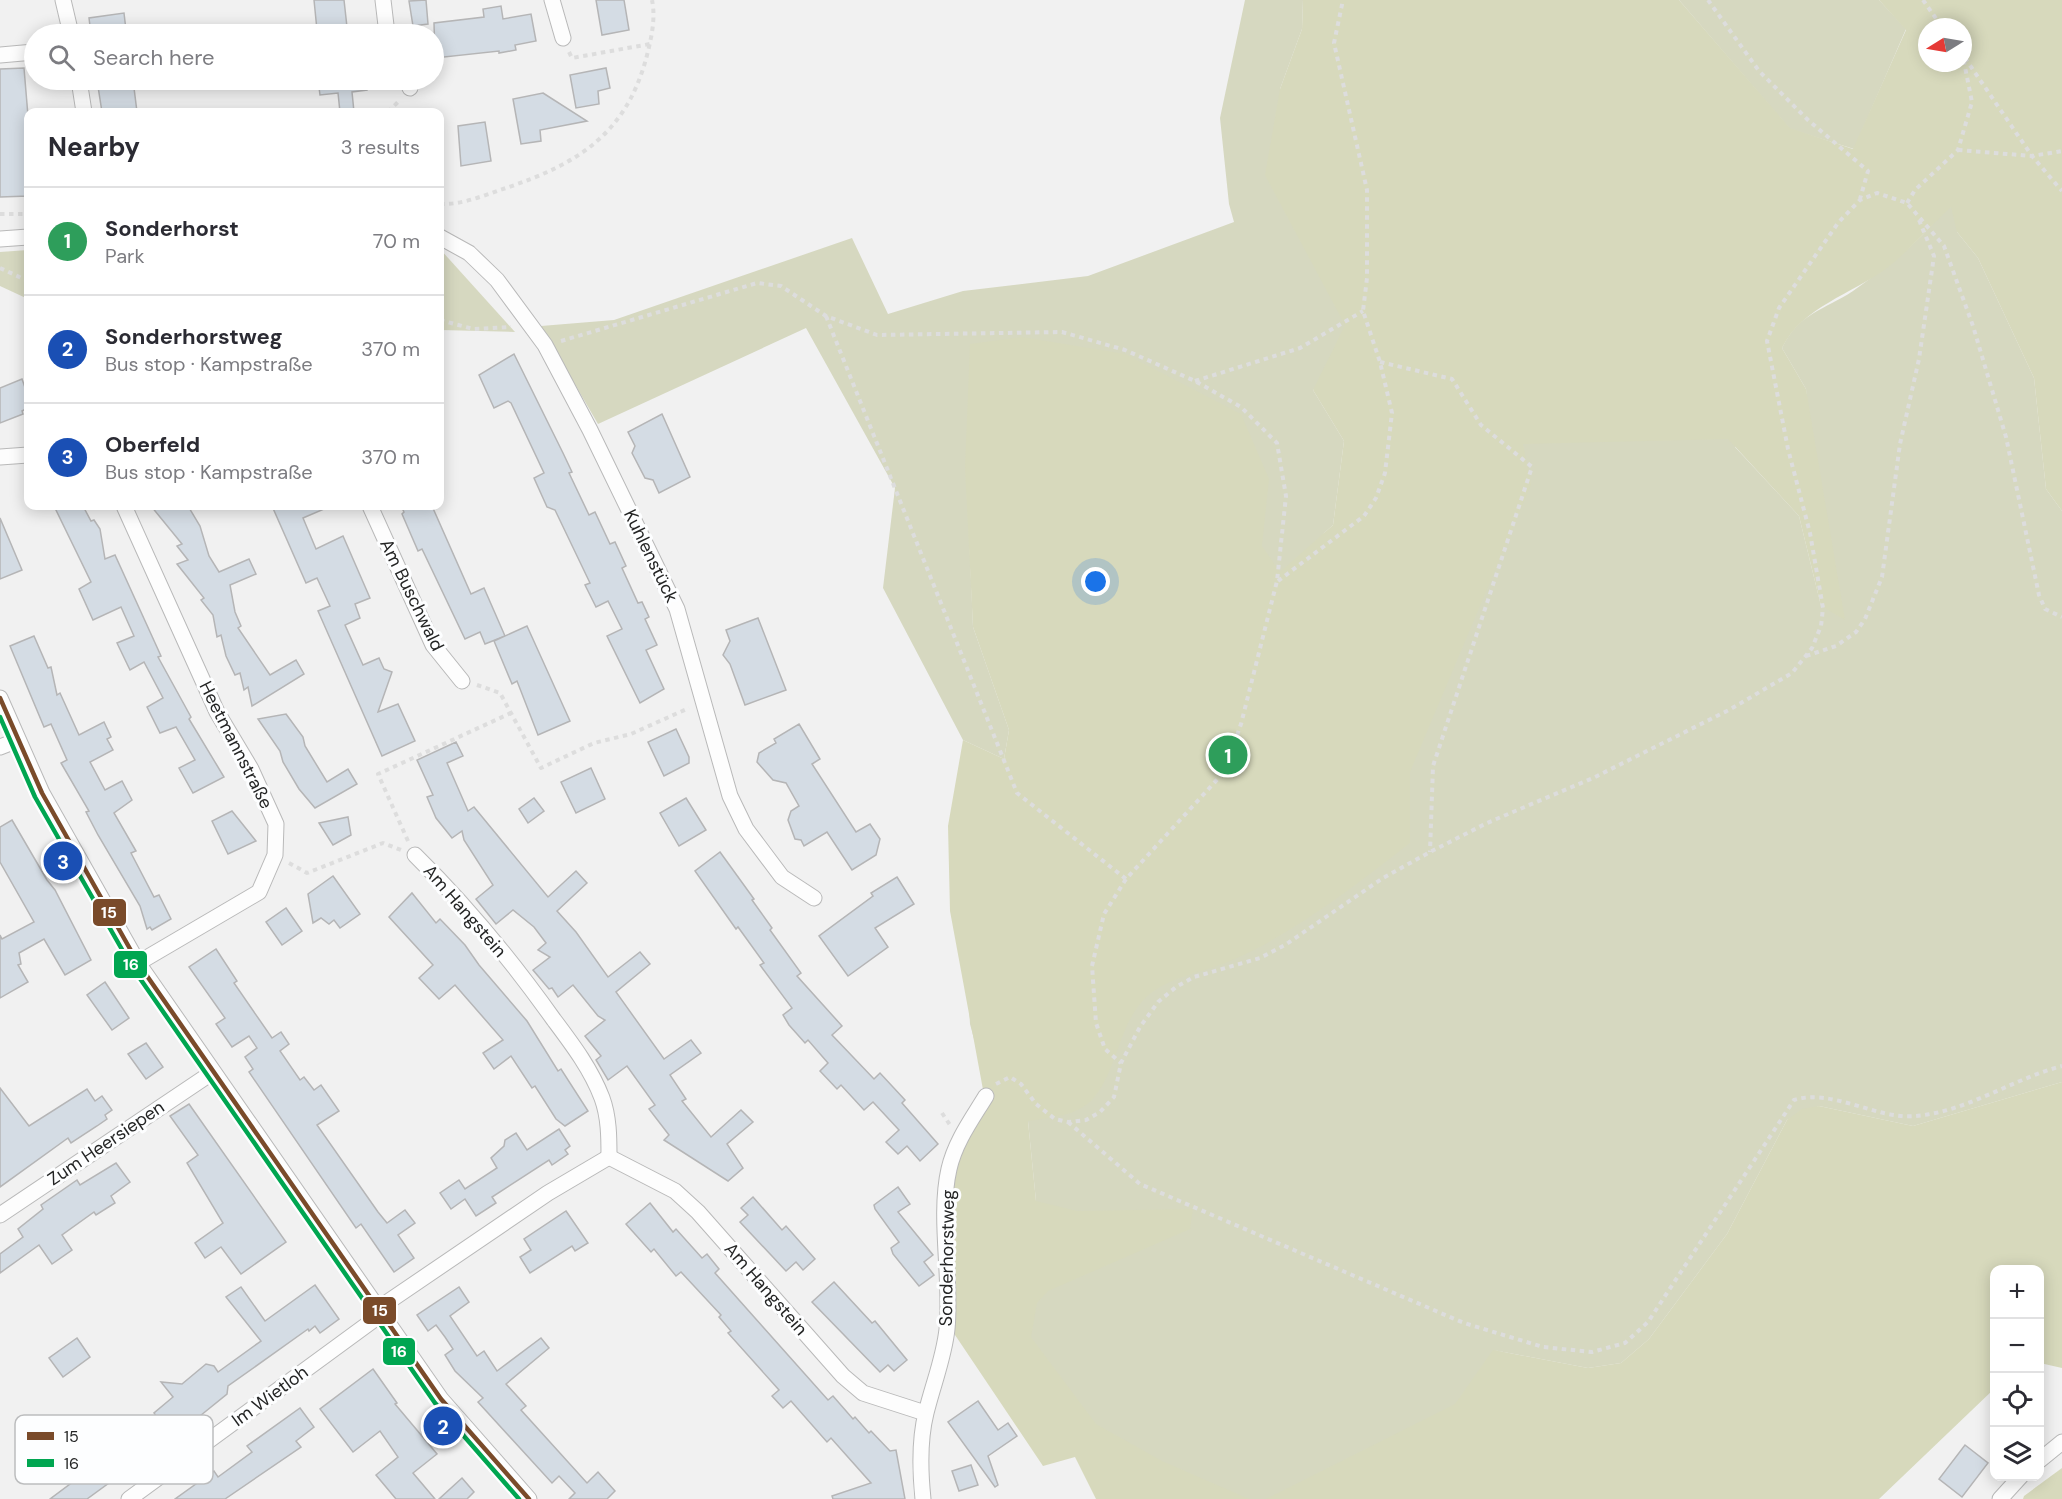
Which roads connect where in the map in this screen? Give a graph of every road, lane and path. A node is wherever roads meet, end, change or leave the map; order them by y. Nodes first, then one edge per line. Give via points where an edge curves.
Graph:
1 (63, 0) edge
2 (383, 0) edge
3 (552, 0) edge
4 (652, 0) edge
5 (1343, 0) edge
6 (1708, 0) edge
7 (1923, 0) edge
8 (1936, 18) edge
9 (69, 24) edge
10 (386, 24) edge
11 (562, 38) joint
12 (650, 44) junction
13 (24, 53) edge
14 (0, 55) edge
15 (1972, 69) edge
16 (1966, 72) edge
17 (81, 90) edge
18 (83, 108) edge
19 (1958, 150) junction
20 (2062, 151) edge
21 (2032, 156) junction
22 (2062, 191) edge
23 (1860, 200) junction
24 (1907, 203) junction
25 (444, 204) edge
26 (0, 214) edge
27 (24, 214) edge
28 (1917, 217) junction
29 (24, 237) edge
30 (0, 239) edge
31 (444, 239) edge
32 (0, 268) edge
33 (24, 279) edge
34 (1363, 311) junction
35 (826, 316) junction
36 (444, 321) edge
37 (529, 324) junction
38 (545, 345) junction
39 (1380, 362) junction
40 (1195, 381) junction
41 (24, 455) edge
42 (0, 457) edge
43 (126, 510) edge
44 (372, 510) edge
45 (1277, 581) junction
46 (2062, 617) edge
47 (1805, 656) junction
48 (462, 681) joint
49 (0, 698) edge
50 (511, 713) junction
51 (678, 713) dead end
52 (18, 740) junction
53 (0, 747) edge
54 (404, 834) dead end
55 (383, 843) dead end
56 (1430, 852) junction
57 (275, 855) junction
58 (415, 855) dead end
59 (1126, 879) junction
60 (814, 898) dead end
61 (138, 963) junction
62 (1121, 1063) junction
63 (2062, 1066) edge
64 (213, 1072) junction
65 (986, 1096) joint
66 (1068, 1122) junction
67 (609, 1157) junction
68 (0, 1215) edge
69 (381, 1310) junction
70 (926, 1413) junction
71 (213, 1436) edge
72 (2062, 1443) edge
73 (2044, 1457) edge
74 (2016, 1481) edge
75 (149, 1484) edge
76 (129, 1499) edge
77 (529, 1499) edge
78 (923, 1499) edge
79 (2000, 1499) edge

1 - 9 street
2 - 10 street
3 - 11 street
4 - 12 path
5 - 34 path via 1334,43 1367,190
6 - 23 path via 1759,71 1868,171
7 - 8 path
11 - 12 path via 572,58
12 - 25 path via 640,79 611,130 572,161 483,196
13 - 14 street
15 - 21 path
16 - 19 path via 1972,102
17 - 18 street
19 - 21 path
19 - 24 path via 1915,190
20 - 21 path
21 - 22 path
23 - 24 path via 1877,193
23 - 47 path via 1838,223 1779,308 1767,341 1821,590 1821,626
24 - 28 path
26 - 27 path
28 - 46 path via 1944,246 1966,306 2006,437 2039,595 2045,609
28 - 47 path via 1934,256 1919,359 1900,444 1882,577 1856,632 1836,646
29 - 30 street
31 - 37 street, Kuhlenstück via 469,253 497,280
32 - 33 path
34 - 39 path
34 - 40 path via 1300,348
35 - 38 path via 781,286 757,283
35 - 40 path via 877,335 1062,332 1125,350
35 - 59 path via 1017,793
36 - 37 path via 473,329
37 - 38 street, Kuhlenstück
38 - 60 street, Kuhlenstück via 678,609 730,796 746,829 782,877
39 - 45 path via 1392,413 1385,473 1376,498 1364,516
39 - 56 path via 1452,379 1481,425 1532,467 1433,766
40 - 45 path via 1241,407 1277,443 1287,496
41 - 42 street
43 - 57 street, Heetmannstraße via 213,702 251,769 276,824
44 - 48 street, Am Buschwald via 433,645
45 - 59 path via 1241,724 1225,771
47 - 56 path via 1792,673 1729,710 1593,778
48 - 50 path via 500,693
49 - 52 street
50 - 51 path via 541,768 594,742 631,734
50 - 54 path via 378,774
52 - 53 street
52 - 61 street via 42,793
55 - 57 path via 307,873
56 - 62 path via 1349,900 1285,945 1239,966 1194,977 1176,987 1158,1002
57 - 61 street, Heetmannstraße via 259,892
58 - 67 street, Am Hangstein via 448,887 527,982 582,1059 602,1099 609,1130
59 - 62 path via 1104,914 1092,966 1096,1023 1105,1049
61 - 64 street
62 - 66 path via 1114,1097 1086,1120
63 - 66 path via 2036,1073 1944,1113 1911,1117 1820,1097 1794,1100 1648,1322 1626,1343 1592,1352 1543,1347 1464,1323 1140,1184
64 - 68 street, Zum Heersiepen
64 - 69 street
65 - 66 path via 996,1084 1011,1077 1055,1119
65 - 70 street, Sonderhorstweg via 960,1138 949,1170 947,1329 944,1355
67 - 69 street via 548,1192
67 - 70 street, Am Hangstein via 675,1191 698,1212 843,1376 863,1393
69 - 71 street, Im Wietloh
69 - 77 street via 456,1419
70 - 78 street, Sonderhorstweg via 920,1453
72 - 73 street
74 - 79 street
75 - 76 street, Im Wietloh

